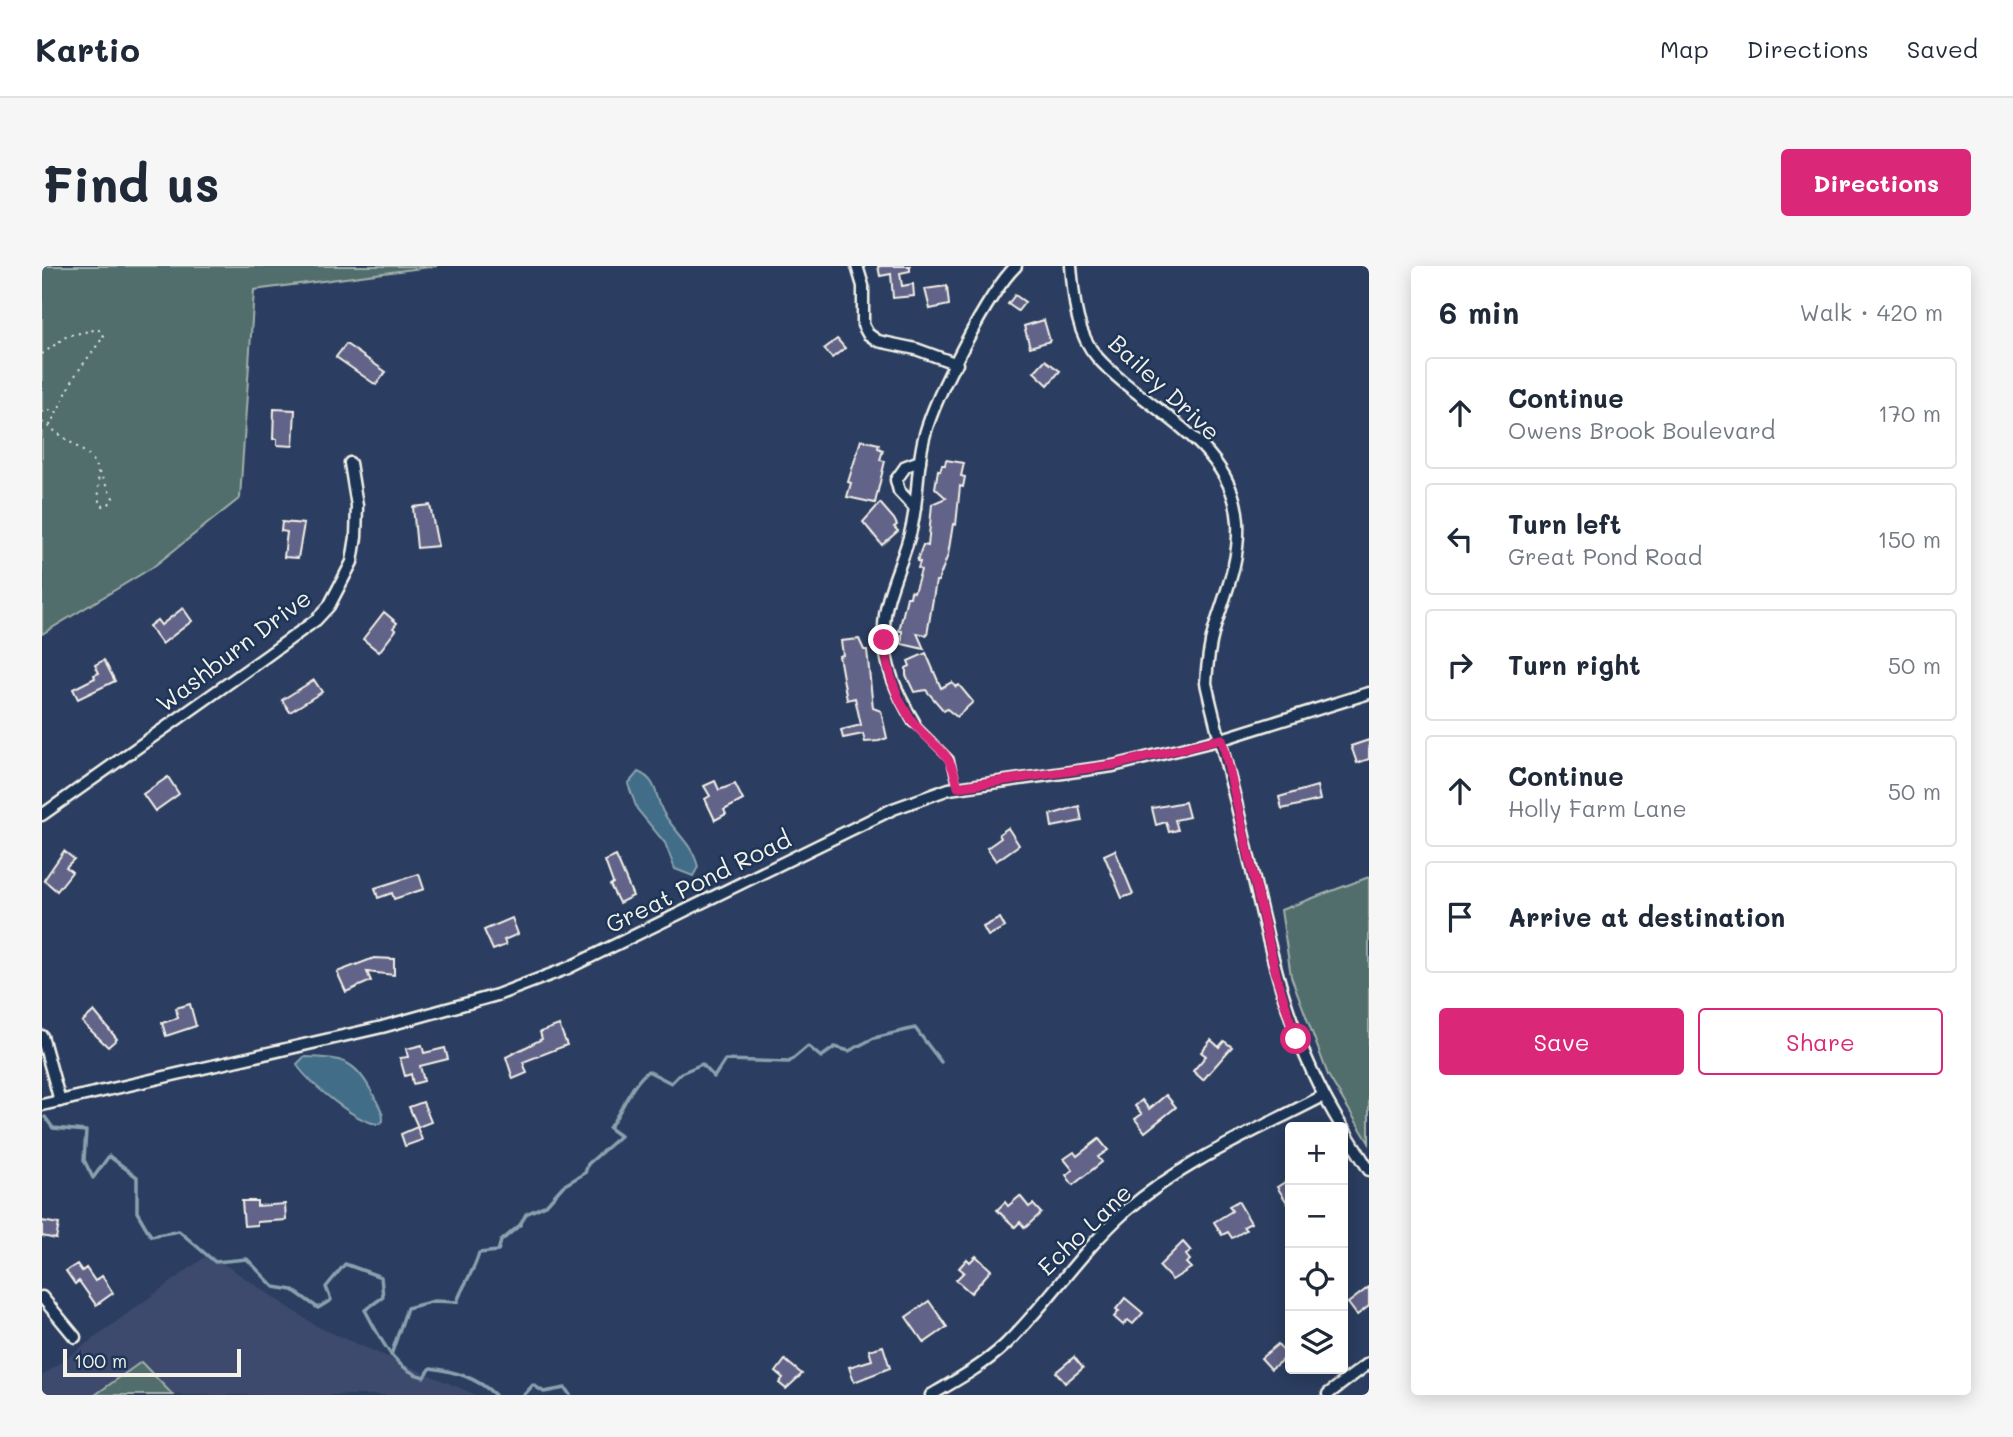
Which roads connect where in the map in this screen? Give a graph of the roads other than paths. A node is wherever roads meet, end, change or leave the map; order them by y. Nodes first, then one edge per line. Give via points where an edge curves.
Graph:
1 (857, 266) edge
2 (1016, 266) edge
3 (1071, 266) edge
4 (957, 364) junction
5 (920, 461) junction
6 (350, 463) dead end
7 (915, 508) junction
8 (1369, 693) edge
9 (914, 722) joint
10 (1222, 739) junction
11 (958, 787) junction
12 (42, 815) edge
13 (42, 1036) edge
14 (1323, 1096) junction
15 (60, 1101) junction
16 (42, 1105) edge
17 (1339, 1122) edge
18 (1348, 1136) edge
19 (1369, 1170) edge
20 (42, 1297) edge
21 (75, 1338) dead end
22 (1369, 1363) edge
23 (931, 1395) edge
24 (1328, 1395) edge

1 - 4 street via 863,286 863,325 870,336
2 - 4 street via 993,294
3 - 10 street, Bailey Drive via 1076,312 1096,356 1200,444 1216,463 1233,499 1238,520 1236,562 1213,633 1206,683
4 - 5 street via 930,419
5 - 7 street
5 - 7 street via 906,466 896,480 899,491
6 - 12 street, Washburn Drive via 357,506 352,562 316,620
7 - 9 street via 883,629 887,665
8 - 10 street, Great Pond Road
9 - 11 lane via 950,759
10 - 11 street, Great Pond Road via 1113,765
10 - 14 street, Bailey Drive via 1277,978 1296,1039
11 - 15 street, Great Pond Road via 892,809 568,968 497,995 382,1027
13 - 15 street
14 - 17 street, Bailey Drive
14 - 23 street, Echo Lane via 1192,1163 1129,1209 1077,1260 1004,1345
15 - 16 street, Great Pond Road
18 - 19 street, Bailey Drive
20 - 21 street
22 - 24 street

